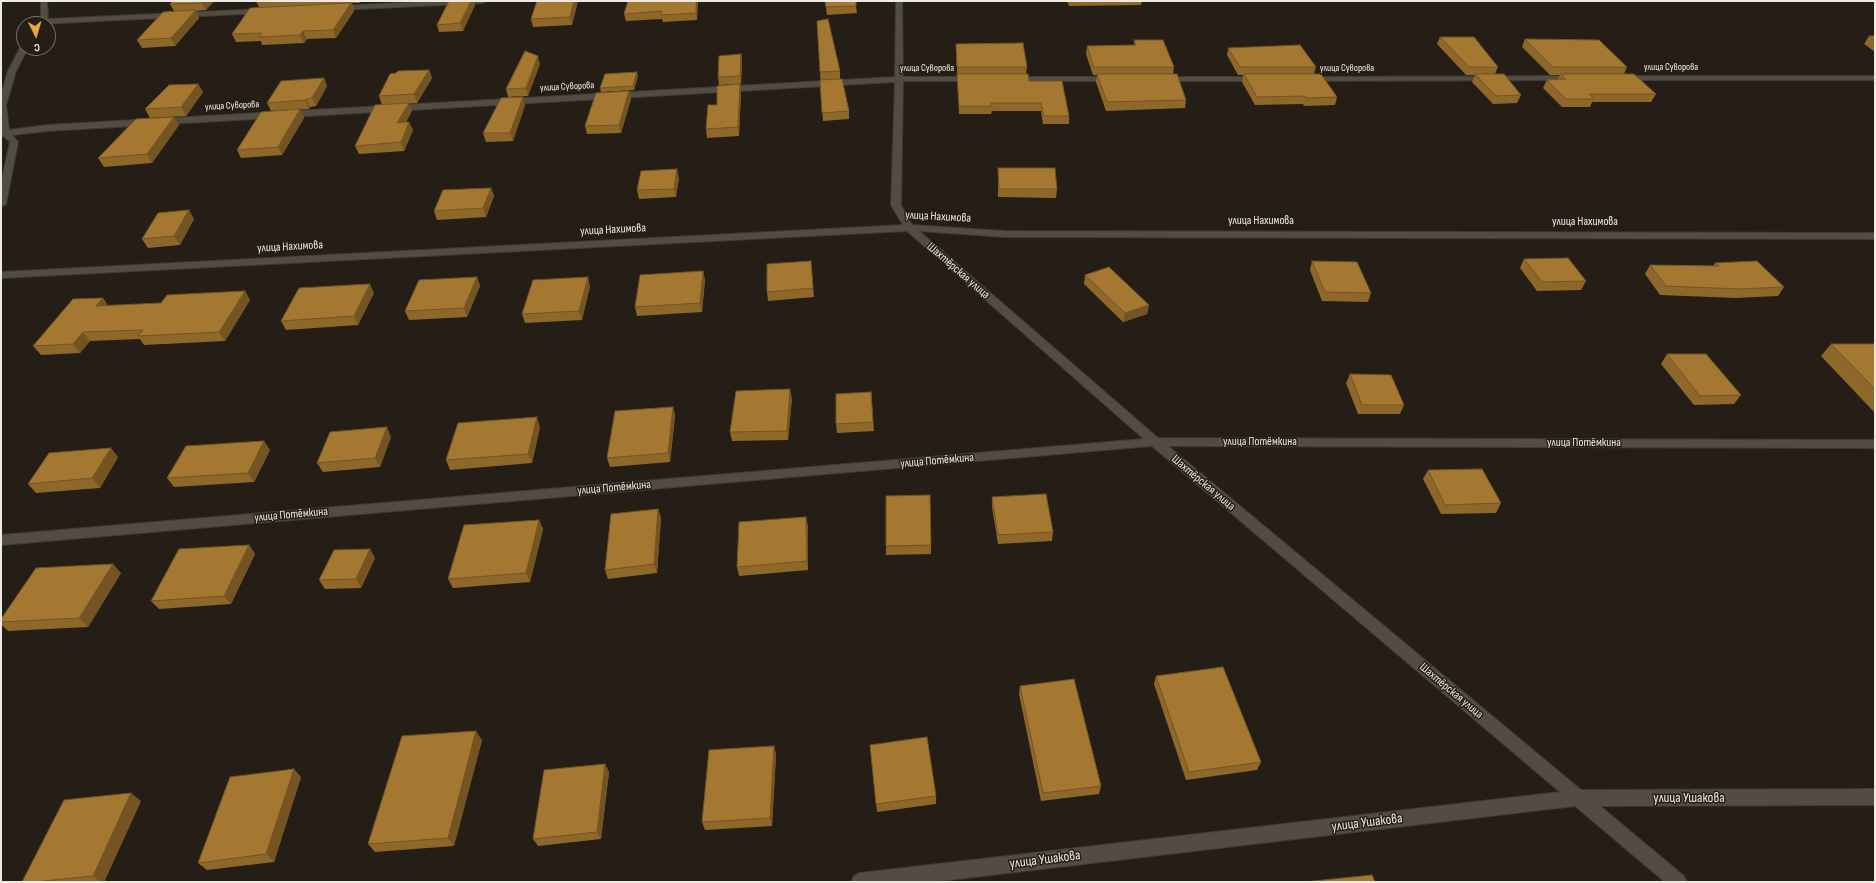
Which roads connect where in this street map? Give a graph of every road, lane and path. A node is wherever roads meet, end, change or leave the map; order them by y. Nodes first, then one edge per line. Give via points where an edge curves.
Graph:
1 (44, 1) edge
2 (483, 1) edge
3 (899, 1) edge
4 (332, 8) edge
5 (268, 11) edge
6 (44, 16) edge
7 (56, 22) edge
8 (20, 56) edge
9 (1579, 78) edge
10 (1619, 78) edge
11 (1875, 78) edge
12 (899, 79) junction
13 (979, 79) edge
14 (1003, 79) edge
15 (1123, 79) edge
16 (1155, 79) edge
17 (1267, 79) edge
18 (1299, 79) edge
19 (3, 133) edge
20 (1, 204) edge
21 (908, 228) junction
22 (1875, 236) edge
23 (1, 275) edge
24 (1155, 442) junction
25 (1875, 444) edge
26 (1, 540) edge
27 (1875, 797) edge
28 (1578, 798) junction
29 (860, 882) edge
30 (1678, 882) edge

1 - 6 street
2 - 4 street
3 - 12 street, Шахтёрская улица
5 - 7 street
8 - 19 street via 12,71 2,106
9 - 18 street, улица Суворова
10 - 11 street, улица Суворова
12 - 13 street, улица Суворова
12 - 19 street, улица Суворова
12 - 21 street, Шахтёрская улица via 896,205
14 - 15 street
16 - 17 street
19 - 20 street via 14,142
21 - 22 street, улица Нахимова via 1005,234
21 - 23 street, улица Нахимова
21 - 24 street, Шахтёрская улица
24 - 25 street, улица Потёмкина
24 - 26 street, улица Потёмкина
24 - 28 street, Шахтёрская улица
27 - 28 street, улица Ушакова
28 - 29 street, улица Ушакова
28 - 30 street, Шахтёрская улица

